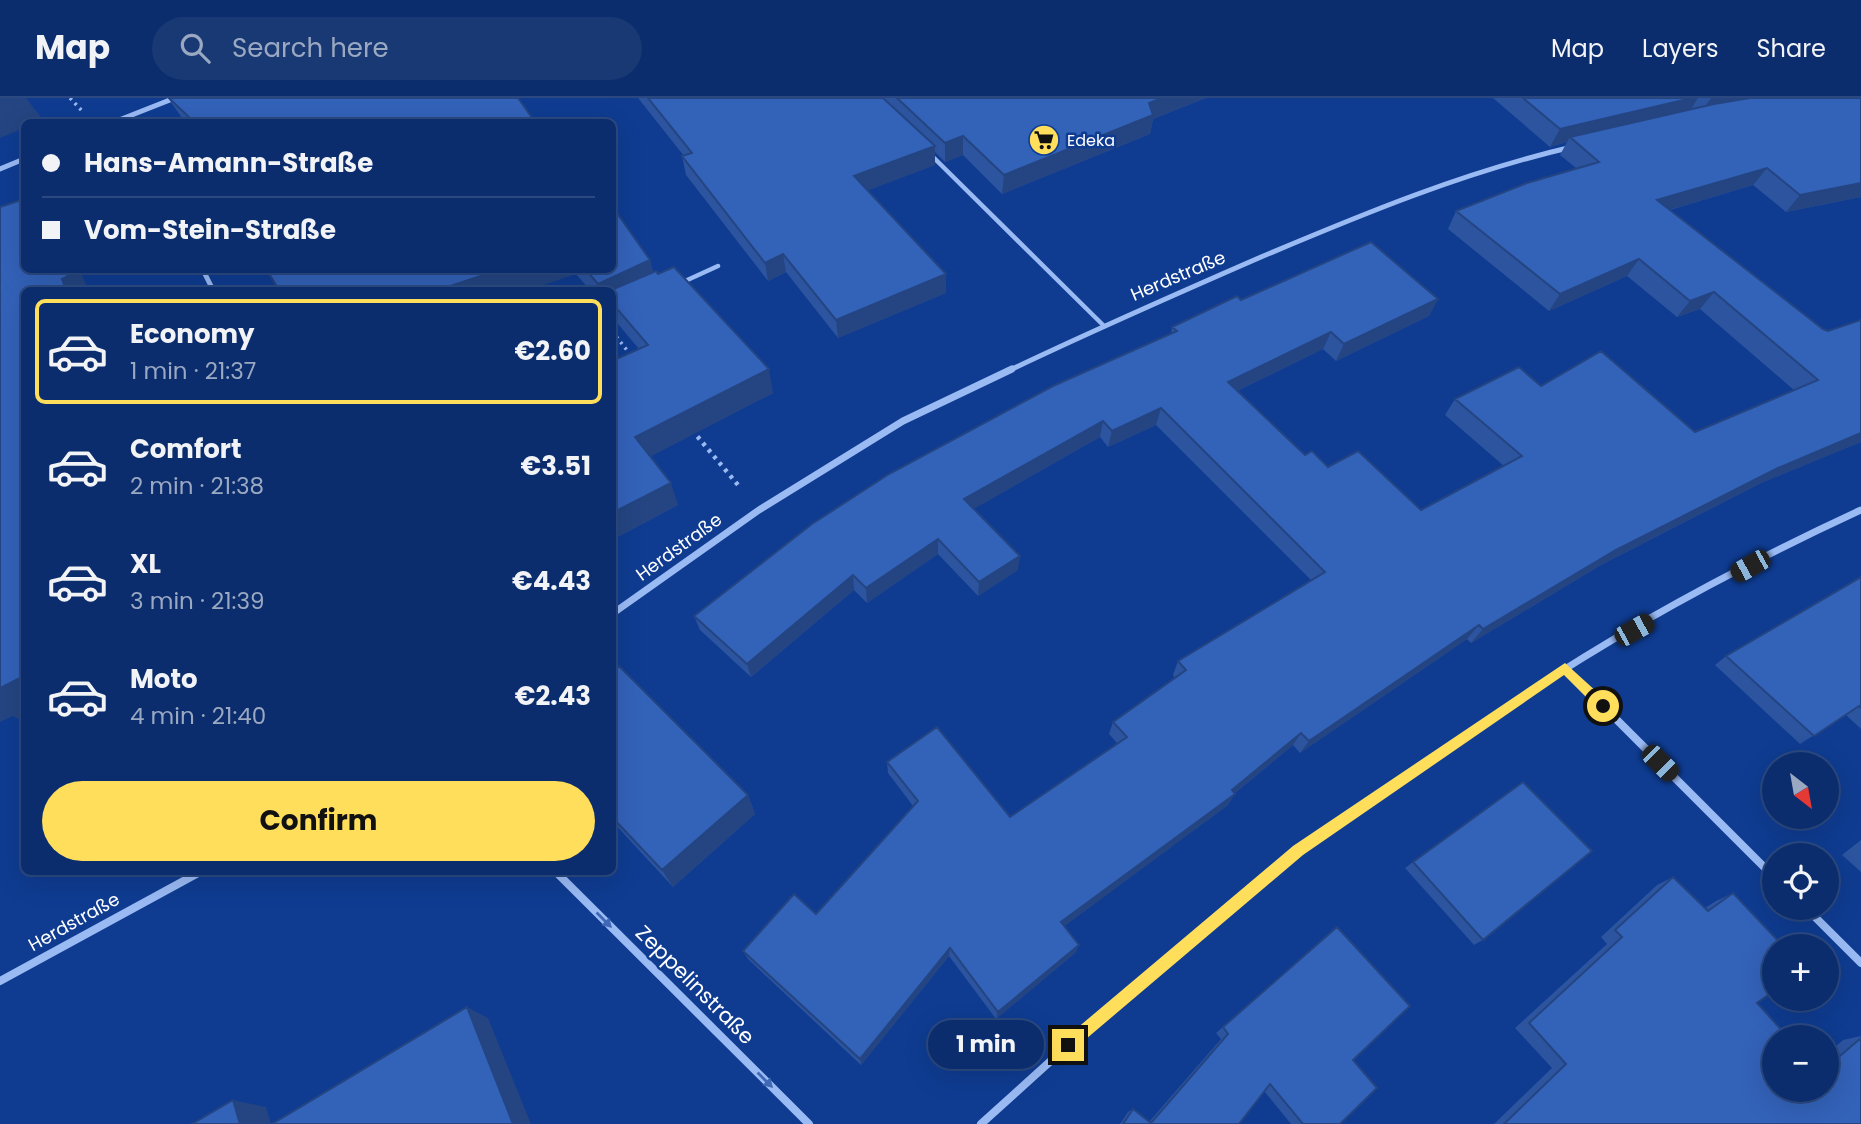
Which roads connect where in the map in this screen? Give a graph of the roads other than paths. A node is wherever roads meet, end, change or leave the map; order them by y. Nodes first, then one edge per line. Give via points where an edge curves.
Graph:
1 (175, 98) edge
2 (131, 116) junction
3 (122, 119) edge
4 (132, 119) edge
5 (1579, 145) edge
6 (931, 155) edge
7 (21, 160) edge
8 (0, 169) edge
9 (718, 266) dead end
10 (671, 287) edge
11 (1103, 325) junction
12 (1861, 510) edge
13 (616, 611) edge
14 (1565, 668) junction
15 (1762, 865) edge
16 (194, 875) edge
17 (559, 875) edge
18 (1818, 920) edge
19 (1861, 963) edge
20 (0, 981) edge
21 (809, 1124) edge
22 (981, 1124) edge

1 - 2 street
2 - 3 street
2 - 4 street
5 - 11 street, Herdstraße via 1512,161 1384,205
6 - 11 lane
7 - 8 street
9 - 10 lane
11 - 13 street, Herdstraße via 903,421 759,510
12 - 14 street via 1788,544
14 - 15 street
14 - 22 street via 1298,850 1100,1016
16 - 20 street, Herdstraße
17 -> 21 street, Zeppelinstraße
18 - 19 street

